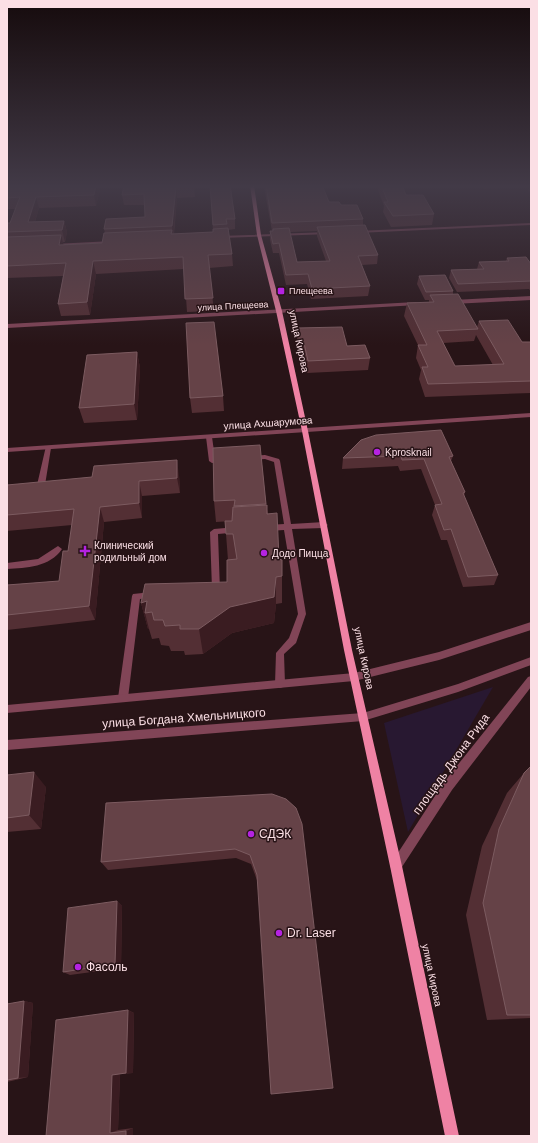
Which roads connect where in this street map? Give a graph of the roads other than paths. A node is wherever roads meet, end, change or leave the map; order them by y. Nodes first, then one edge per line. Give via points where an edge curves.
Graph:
1 (260, 238) edge
2 (117, 242) edge
3 (46, 245) edge
4 (531, 298) edge
5 (444, 303) edge
6 (421, 304) edge
7 (279, 311) junction
8 (7, 326) edge
9 (531, 415) edge
10 (305, 431) junction
11 (209, 437) junction
12 (48, 448) junction
13 (7, 450) edge
14 (41, 485) edge
15 (324, 525) junction
16 (288, 527) junction
17 (259, 529) edge
18 (244, 530) edge
19 (58, 549) dead end
20 (7, 566) edge
21 (209, 592) edge
22 (158, 595) edge
23 (531, 626) edge
24 (531, 661) edge
25 (354, 677) junction
26 (531, 680) edge
27 (280, 684) junction
28 (123, 698) junction
29 (7, 709) edge
30 (363, 717) junction
31 (7, 745) edge
32 (396, 866) junction
33 (452, 1136) edge

1 - 7 main road, улица Кирова
2 - 3 street
4 - 5 street
6 - 7 street, улица Плещеева
7 - 8 street, улица Плещеева
7 - 10 main road, улица Кирова
9 - 10 street, улица Ахшарумова
10 - 11 street, улица Ахшарумова
10 - 15 main road, улица Кирова
11 - 12 street, улица Ахшарумова
11 - 16 street via 212,461 265,457 277,461
12 - 13 street, улица Ахшарумова
12 - 14 street
15 - 16 street
15 - 25 main road, улица Кирова
16 - 17 street
16 - 27 street via 302,614 293,640 280,653
18 - 21 street via 214,532 216,591
19 - 20 street via 37,564
22 - 28 street via 136,596
23 - 25 street via 439,656
24 - 30 street, улица Богдана Хмельницкого via 458,688
25 - 27 street
25 - 30 main road, улица Кирова
26 - 32 street, площадь Джона Рида via 448,786
27 - 28 street
28 - 29 street
30 - 31 street, улица Богдана Хмельницкого
30 - 32 main road, улица Кирова
32 - 33 main road, улица Кирова

